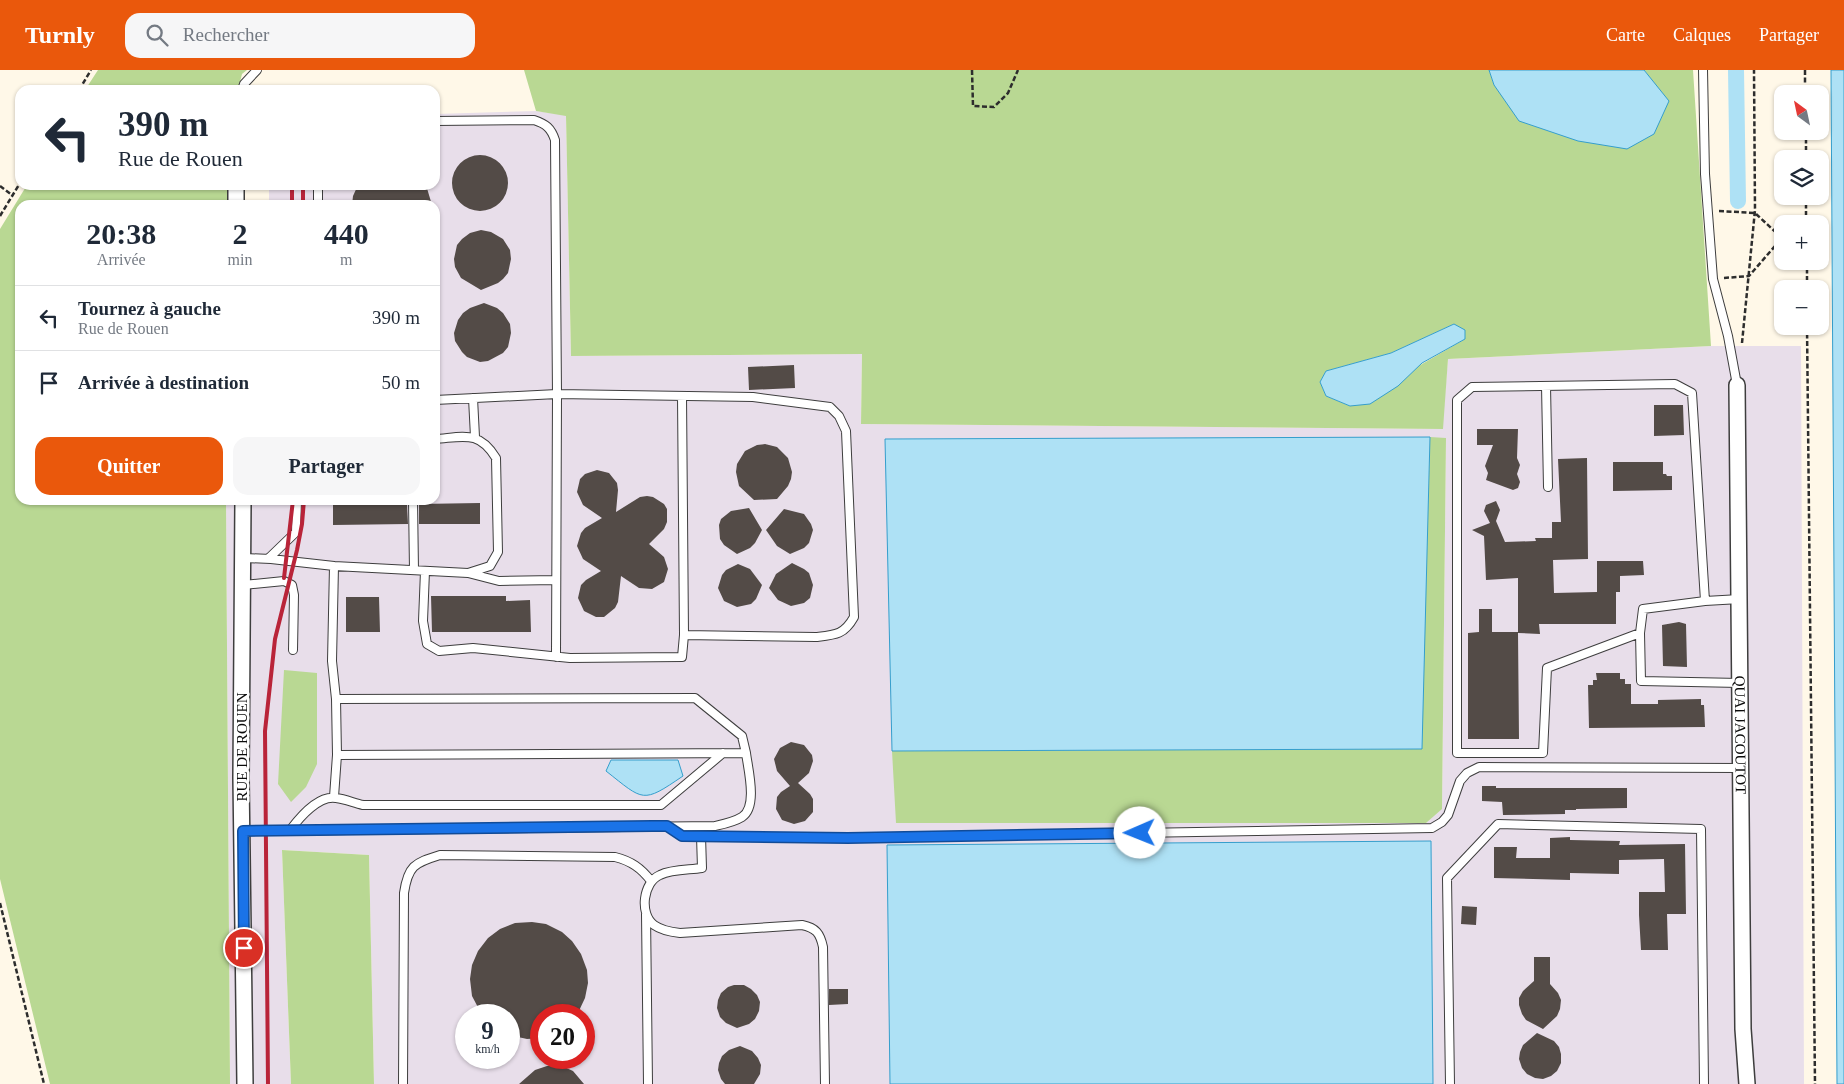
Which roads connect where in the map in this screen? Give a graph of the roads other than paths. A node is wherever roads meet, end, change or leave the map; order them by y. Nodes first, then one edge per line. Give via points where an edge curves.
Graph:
1 (257, 70) edge
2 (1703, 70) edge
3 (244, 85) edge
4 (440, 122) edge
5 (1737, 385) joint
6 (1546, 386) junction
7 (557, 394) junction
8 (682, 396) junction
9 (473, 398) junction
10 (440, 400) edge
11 (475, 437) junction
12 (440, 438) edge
13 (1548, 487) dead end
14 (243, 505) edge
15 (297, 505) edge
16 (413, 505) edge
17 (244, 558) junction
18 (269, 558) junction
19 (334, 566) junction
20 (414, 570) junction
21 (425, 571) junction
22 (468, 573) junction
23 (556, 580) junction
24 (243, 585) junction
25 (1740, 599) junction
26 (1705, 600) junction
27 (1640, 633) junction
28 (684, 635) junction
29 (292, 650) dead end
30 (556, 657) junction
31 (1740, 683) junction
32 (336, 699) junction
33 (723, 753) junction
34 (746, 753) junction
35 (337, 755) junction
36 (1741, 768) junction
37 (334, 797) junction
38 (667, 826) junction
39 (291, 829) junction
40 (243, 831) junction
41 (701, 836) junction
42 (651, 881) junction
43 (646, 913) junction
44 (245, 1084) edge
45 (403, 1084) edge
46 (648, 1084) edge
47 (825, 1084) edge
48 (1450, 1084) edge
49 (1704, 1084) edge
50 (1747, 1084) edge

1 - 3 lane
2 - 5 lane via 1705,174 1713,279
4 - 7 lane via 534,120 552,130 555,140
5 - 25 street, QUAI JACOUTOT
6 - 13 lane
6 - 26 lane via 1675,384 1692,394
6 - 27 lane via 1472,387 1457,400 1457,753 1543,753 1548,668
7 - 8 lane
7 - 9 lane
7 - 23 lane
8 - 28 lane
8 - 28 lane via 753,397 830,406 839,416 846,431 854,617 848,627 835,636
9 - 10 lane
9 - 11 lane
11 - 12 lane
11 - 22 lane via 489,446 496,458 498,552 490,566
14 - 17 street, RUE DE ROUEN
15 - 18 lane via 296,532
16 - 20 lane
17 - 18 lane
17 - 24 street, RUE DE ROUEN
18 - 19 lane
19 - 20 lane
19 - 32 lane via 332,661
20 - 21 lane
21 - 22 lane
21 - 30 lane via 423,621 427,644 439,651 473,648
22 - 23 lane via 499,581
23 - 30 lane
24 - 29 lane via 284,581 292,584
24 - 40 street, RUE DE ROUEN
25 - 26 lane
25 - 31 street, QUAI JACOUTOT
26 - 27 lane via 1643,609
27 - 31 lane via 1641,681
28 - 30 lane via 682,656
31 - 36 street, QUAI JACOUTOT
32 - 34 lane via 695,698 742,736
32 - 35 lane
33 - 34 lane
33 - 35 lane
33 - 37 lane via 661,806 363,806
34 - 38 lane via 751,798 750,810 743,817 715,826
35 - 37 lane
36 - 41 lane via 1479,767 1460,780 1448,815 1432,828 848,838
36 - 50 street, QUAI JACOUTOT via 1743,1029
37 - 39 lane via 318,803
38 - 39 lane
38 - 41 lane via 682,836
39 - 40 lane
40 - 44 street, RUE DE ROUEN
41 - 42 lane via 702,868 658,875
42 - 43 lane via 647,889
42 - 45 lane via 635,864 615,857 440,855 413,866 406,877 404,893
43 - 46 lane
43 - 47 lane via 653,925 680,933 802,925 818,932 823,947
48 - 49 lane via 1447,878 1498,824 1701,829

